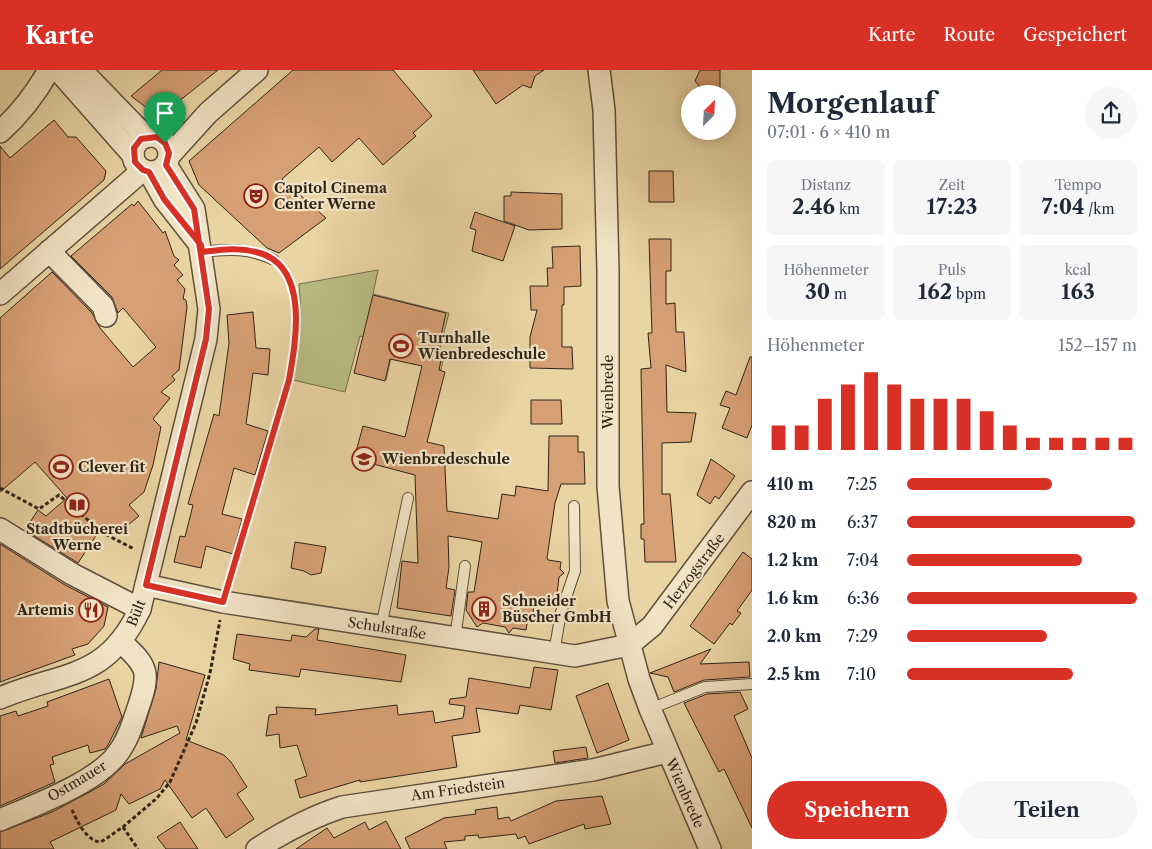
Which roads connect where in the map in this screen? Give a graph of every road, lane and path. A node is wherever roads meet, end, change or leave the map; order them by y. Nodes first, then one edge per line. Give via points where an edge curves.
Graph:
1 (49, 70) edge
2 (58, 70) edge
3 (81, 70) edge
4 (257, 70) edge
5 (599, 70) edge
6 (0, 132) edge
7 (153, 156) junction
8 (201, 249) junction
9 (49, 251) junction
10 (274, 260) joint
11 (0, 294) edge
12 (106, 316) dead end
13 (0, 488) edge
14 (752, 492) edge
15 (408, 498) dead end
16 (574, 506) dead end
17 (0, 529) edge
18 (152, 559) junction
19 (465, 566) dead end
20 (146, 585) junction
21 (223, 602) junction
22 (140, 609) junction
23 (381, 627) junction
24 (455, 639) junction
25 (122, 642) junction
26 (629, 645) junction
27 (554, 653) junction
28 (752, 684) edge
29 (0, 698) edge
30 (650, 709) junction
31 (667, 752) junction
32 (62, 792) junction
33 (0, 820) edge
34 (123, 827) junction
35 (138, 849) edge
36 (258, 849) edge
37 (710, 849) edge

1 - 6 street via 19,114
2 - 7 street
3 - 7 street
4 - 7 street
5 - 26 street, Wienbrede via 604,110 608,262 608,486 618,601
7 - 8 street, Bült via 194,209
7 - 9 street
8 - 10 lane via 239,249 258,252
8 - 18 street, Bült via 209,309 206,339
9 - 11 street
9 - 12 street via 103,306
10 - 21 path via 289,279 292,289 297,326 295,349 289,380
13 - 18 path via 40,509 59,495 103,533
14 - 26 street, Herzogstraße via 652,626
15 - 23 lane
16 - 27 lane via 575,571 561,612
17 - 22 street via 72,574
18 - 20 street, Bült
19 - 24 lane
20 - 21 street, Schulstraße
20 - 22 street, Bült
21 - 23 street, Schulstraße
21 - 34 path via 210,673 189,742 166,788
22 - 25 street, Bült
23 - 24 street, Schulstraße
24 - 27 street, Schulstraße
25 - 29 street, Bült via 91,666
25 - 32 street, Ostmauer via 146,671 134,721 118,753 104,769
26 - 27 street, Schulstraße via 576,656
26 - 30 street, Wienbrede
28 - 30 lane via 705,688
30 - 31 street, Wienbrede
31 - 36 street, Am Friedstein via 593,770 342,807 302,822
31 - 37 street, Wienbrede
32 - 33 street, Ostmauer
32 - 34 path via 79,824 94,841 106,840
34 - 35 path

